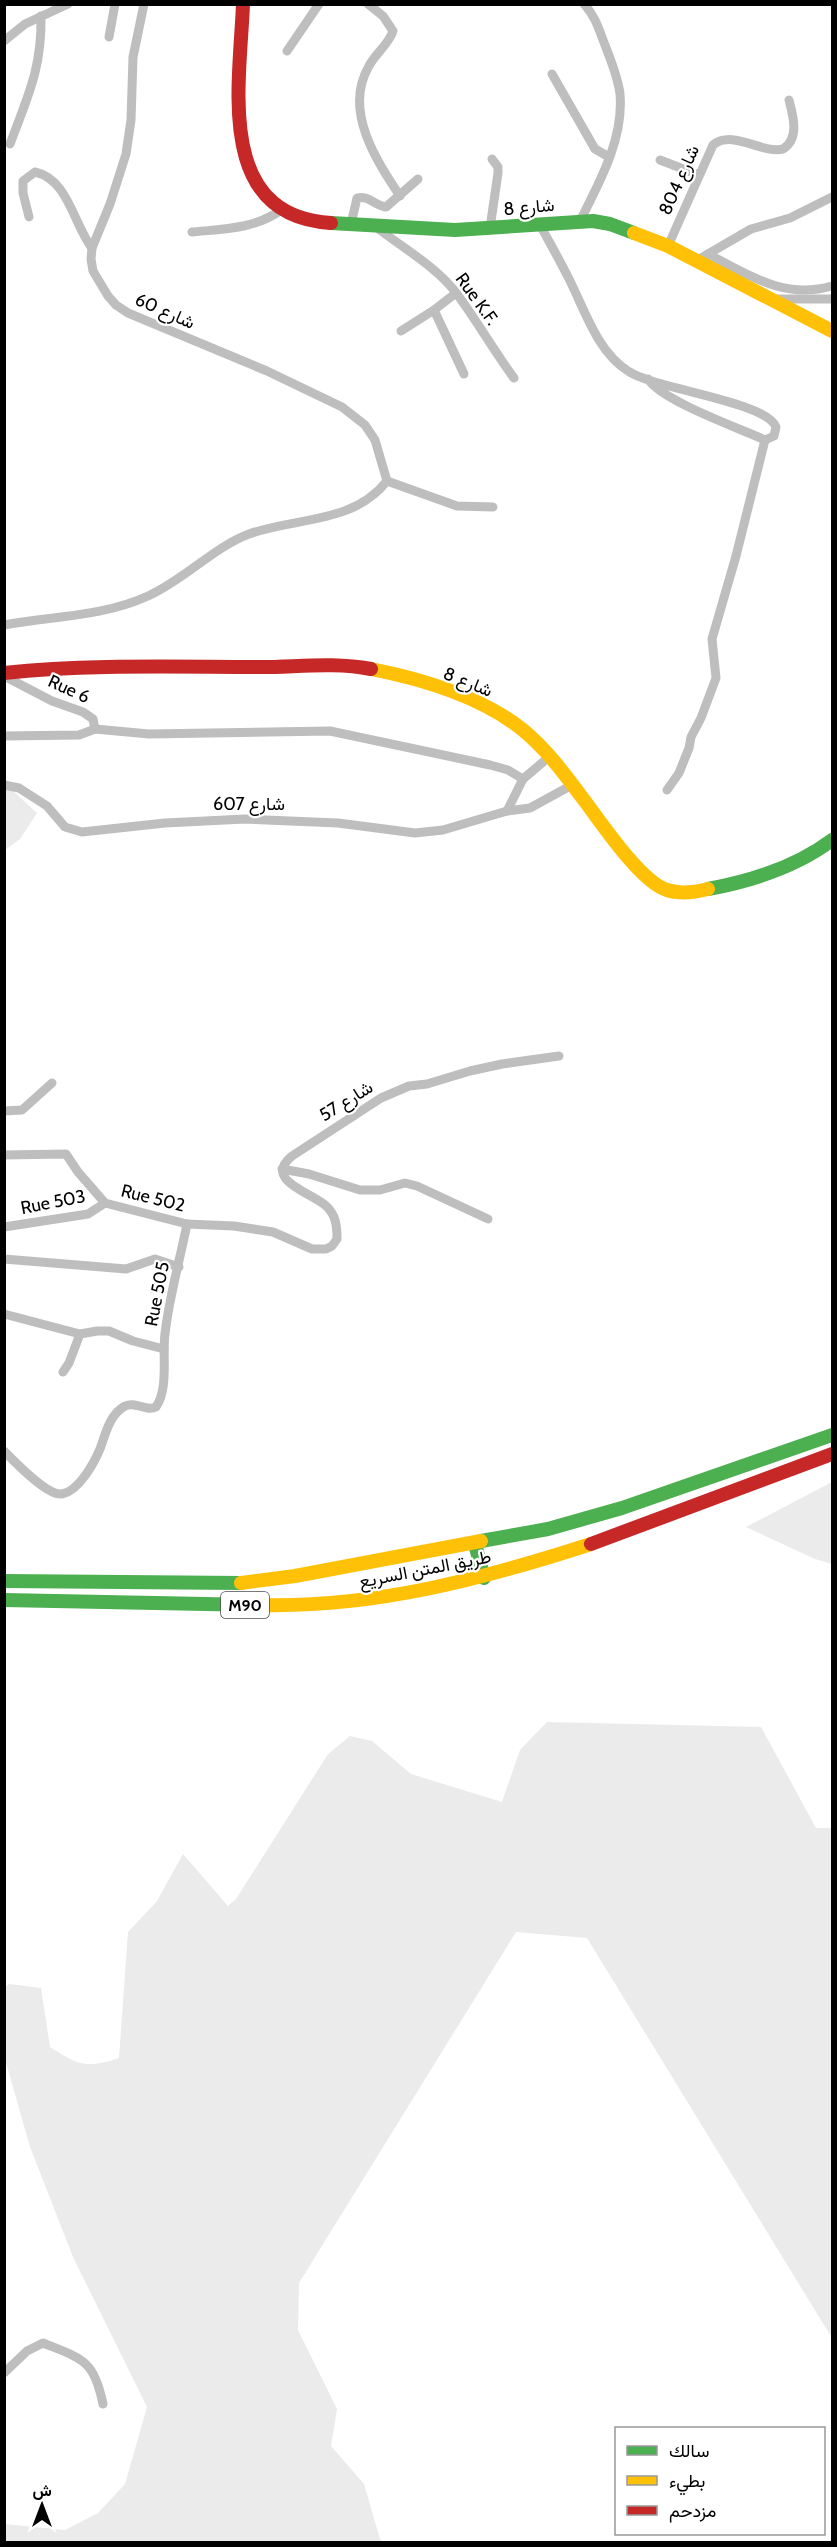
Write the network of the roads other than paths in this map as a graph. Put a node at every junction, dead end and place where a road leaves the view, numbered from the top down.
1 (68, 4) edge
2 (115, 4) edge
3 (144, 4) edge
4 (243, 4) edge
5 (319, 4) edge
6 (368, 4) edge
7 (584, 4) edge
8 (53, 7) edge
9 (41, 16) junction
10 (109, 37) dead end
11 (4, 41) edge
12 (286, 51) dead end
13 (552, 74) dead end
14 (789, 100) dead end
15 (10, 144) dead end
16 (609, 157) junction
17 (492, 159) dead end
18 (660, 160) dead end
19 (699, 175) junction
20 (418, 179) dead end
21 (400, 196) junction
22 (832, 197) edge
23 (281, 210) junction
24 (28, 217) dead end
25 (580, 221) junction
26 (539, 223) junction
27 (351, 224) junction
28 (376, 226) junction
29 (490, 228) junction
30 (192, 232) dead end
31 (668, 246) junction
32 (92, 248) junction
33 (708, 254) junction
34 (696, 261) junction
35 (832, 286) edge
36 (456, 293) junction
37 (766, 299) junction
38 (832, 299) edge
39 (434, 310) junction
40 (401, 331) dead end
41 (832, 331) edge
42 (464, 374) dead end
43 (514, 378) dead end
44 (648, 379) junction
45 (765, 440) junction
46 (387, 481) junction
47 (493, 507) dead end
48 (4, 626) edge
49 (4, 675) edge
50 (95, 729) junction
51 (4, 736) edge
52 (549, 757) junction
53 (523, 779) junction
54 (572, 784) junction
55 (4, 785) edge
56 (667, 790) dead end
57 (507, 811) junction
58 (832, 840) edge
59 (559, 1056) dead end
60 (52, 1083) dead end
61 (4, 1111) edge
62 (4, 1155) edge
63 (282, 1169) junction
64 (105, 1203) junction
65 (489, 1219) dead end
66 (187, 1224) junction
67 (4, 1227) edge
68 (4, 1259) edge
69 (179, 1267) junction
70 (4, 1314) edge
71 (80, 1334) junction
72 (164, 1349) junction
73 (63, 1372) dead end
74 (832, 1435) edge
75 (4, 1451) edge
76 (832, 1454) edge
77 (475, 1544) junction
78 (484, 1578) junction
79 (4, 1581) edge
80 (4, 1600) edge
81 (4, 2373) edge
82 (103, 2404) dead end

1 - 8 street
2 - 10 street
3 - 32 street
4 - 23 main road, شارع 8
5 - 12 street
6 - 21 street
7 - 16 street
8 - 9 street
9 - 11 street
9 - 15 street
13 - 16 street
14 - 19 street, شارع 804
16 - 25 street
17 - 29 street
18 - 19 street
19 - 31 street, شارع 804
20 - 21 street
21 - 27 street
22 - 33 street
23 - 27 main road, شارع 8
23 - 30 street
24 - 32 street
25 - 26 main road, شارع 8
25 - 31 main road, شارع 8
26 - 29 main road, شارع 8
26 - 44 street
27 - 28 main road, شارع 8
28 - 29 main road, شارع 8
28 - 36 street, Rue K.F.
31 - 34 main road, شارع 8
32 - 46 street, شارع 60
33 - 34 street
33 - 35 street
34 - 37 main road, شارع 8
36 - 39 street
36 - 43 street, Rue K.F.
37 - 38 street
37 - 41 main road, شارع 8
39 - 40 street
39 - 42 street
44 - 45 street
44 - 45 street
45 - 56 street
46 - 47 street
46 - 48 street
49 - 50 street, Rue 6
49 - 52 main road, شارع 8
50 - 51 street, Rue 6
50 - 53 street
52 - 53 street
52 - 54 main road, شارع 8
53 - 57 street
54 - 57 street, شارع 607
54 - 58 main road, شارع 8
55 - 57 street, شارع 607
59 - 63 street, شارع 57
60 - 61 street
62 - 64 street, Rue 502
63 - 65 street
63 - 66 street, Rue 502
64 - 66 street, Rue 502
64 - 67 street, Rue 503
66 - 69 street, Rue 505
68 - 69 street
69 - 72 street, Rue 505
70 - 71 street, Rue 505
71 - 72 street, Rue 505
71 - 73 street
72 - 75 street
74 - 77 main road, طريق المتن السريع / M90
76 - 78 main road, طريق المتن السريع / M90
77 - 78 main road
77 - 79 main road, طريق المتن السريع / M90
78 - 80 main road, طريق المتن السريع / M90
81 - 82 street

